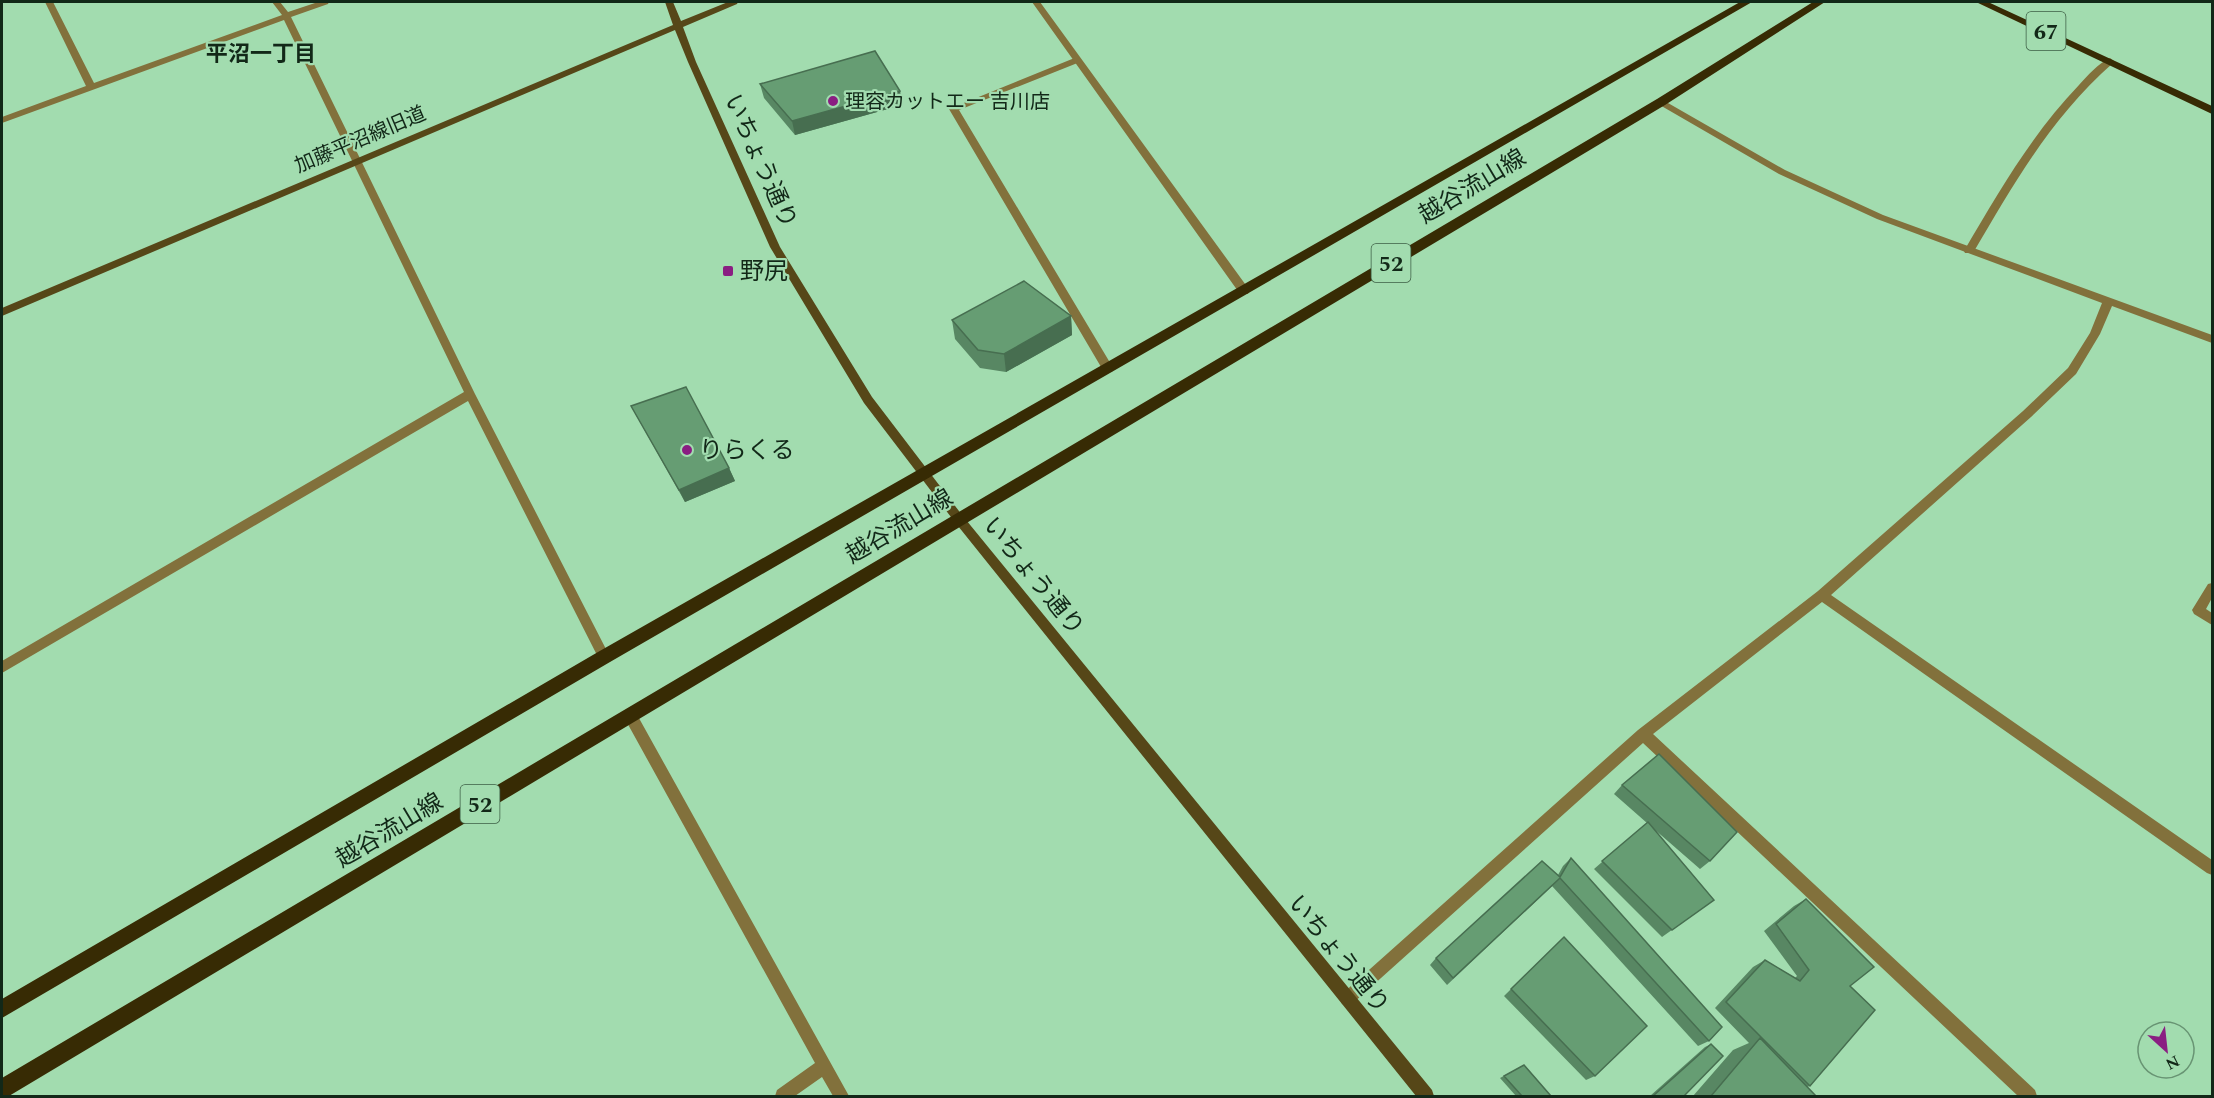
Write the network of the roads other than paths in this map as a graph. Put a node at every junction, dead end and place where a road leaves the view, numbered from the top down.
1 (49, 2) edge
2 (276, 2) edge
3 (325, 2) edge
4 (669, 2) edge
5 (734, 2) edge
6 (1036, 2) edge
7 (1747, 2) edge
8 (1820, 2) edge
9 (1981, 2) edge
10 (286, 15) junction
11 (678, 25) junction
12 (1077, 60) junction
13 (2110, 61) junction
14 (92, 88) junction
15 (1661, 102) junction
16 (2212, 110) edge
17 (2, 120) edge
18 (357, 160) junction
19 (1969, 251) junction
20 (1245, 291) junction
21 (2108, 302) junction
22 (2, 312) edge
23 (2212, 339) edge
24 (1108, 369) junction
25 (470, 394) junction
26 (924, 474) junction
27 (958, 518) junction
28 (2212, 588) edge
29 (1822, 595) junction
30 (2212, 620) edge
31 (604, 657) junction
32 (2, 667) edge
33 (630, 715) junction
34 (1643, 734) junction
35 (2212, 868) edge
36 (1347, 999) junction
37 (2, 1009) edge
38 (824, 1066) junction
39 (2, 1089) edge
40 (783, 1096) edge
41 (841, 1096) edge
42 (1426, 1096) edge
43 (2029, 1096) edge

1 - 14 street
2 - 10 street
3 - 10 street
4 - 11 street, いちょう通り
5 - 11 street, 加藤平沼線旧道
6 - 12 street
7 - 20 main road, 越谷流山線 / 52
8 - 15 main road, 越谷流山線 / 52
9 - 13 main road, 67
10 - 14 street
10 - 18 street
11 - 18 street, 加藤平沼線旧道
11 - 26 street, いちょう通り
12 - 20 street
12 - 24 street
13 - 16 main road, 67
13 - 19 street
14 - 17 street
15 - 19 street
15 - 27 main road, 越谷流山線 / 52
18 - 22 street, 加藤平沼線旧道
18 - 25 street
19 - 21 street
20 - 24 main road, 越谷流山線 / 52
21 - 23 street
21 - 29 street
24 - 26 main road, 越谷流山線 / 52
25 - 31 street
25 - 32 street
26 - 27 street, いちょう通り
26 - 31 main road, 越谷流山線 / 52
27 - 33 main road, 越谷流山線 / 52
27 - 36 street, いちょう通り
28 - 30 street
29 - 34 street
29 - 35 street
31 - 37 main road, 越谷流山線 / 52
33 - 38 street
33 - 39 main road, 越谷流山線 / 52
34 - 36 street
34 - 43 street
36 - 42 street, いちょう通り
38 - 40 street
38 - 41 street

